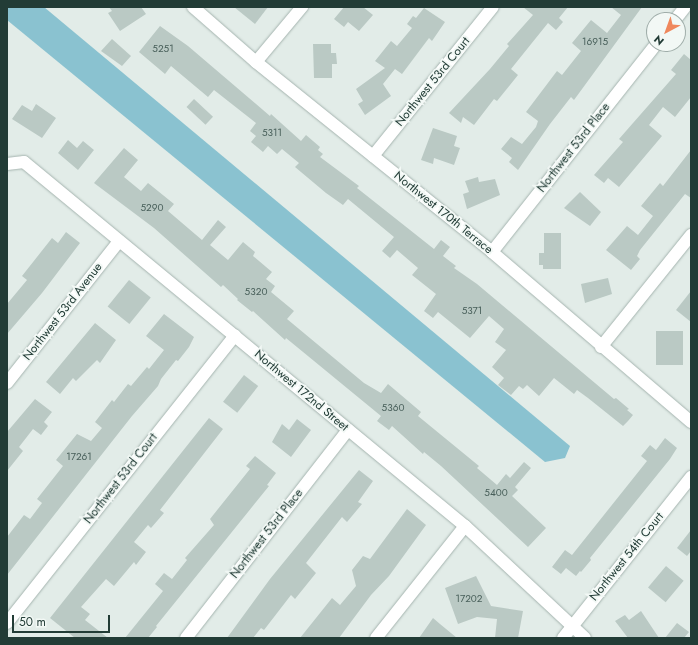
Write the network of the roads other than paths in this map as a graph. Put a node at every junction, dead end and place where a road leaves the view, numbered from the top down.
1 (193, 7) edge
2 (302, 7) edge
3 (493, 7) edge
4 (650, 52) edge
5 (256, 62) junction
6 (372, 156) junction
7 (7, 164) edge
8 (691, 235) edge
9 (119, 241) junction
10 (492, 252) junction
11 (234, 335) junction
12 (601, 347) junction
13 (7, 383) edge
14 (691, 422) edge
15 (348, 430) junction
16 (691, 477) edge
17 (465, 526) junction
18 (7, 622) edge
19 (571, 626) junction
20 (186, 638) edge
21 (376, 638) edge
22 (563, 638) edge
23 (585, 638) edge

1 - 5 street, Northwest 170th Terrace
2 - 5 street
3 - 6 street, Northwest 53rd Court
4 - 10 street, Northwest 53rd Place
5 - 6 street, Northwest 170th Terrace
6 - 10 street, Northwest 170th Terrace
7 - 9 street, Northwest 172nd Street
8 - 12 street
9 - 11 street, Northwest 172nd Street
9 - 13 street, Northwest 53rd Avenue
10 - 12 street, Northwest 170th Terrace
11 - 15 street, Northwest 172nd Street
11 - 18 street, Northwest 53rd Court
12 - 14 street, Northwest 170th Terrace
15 - 17 street, Northwest 172nd Street
15 - 20 street, Northwest 53rd Place
16 - 19 street, Northwest 54th Court
17 - 19 street, Northwest 172nd Street
17 - 21 street
19 - 22 street, Northwest 54th Court
19 - 23 street, Northwest 172nd Street

